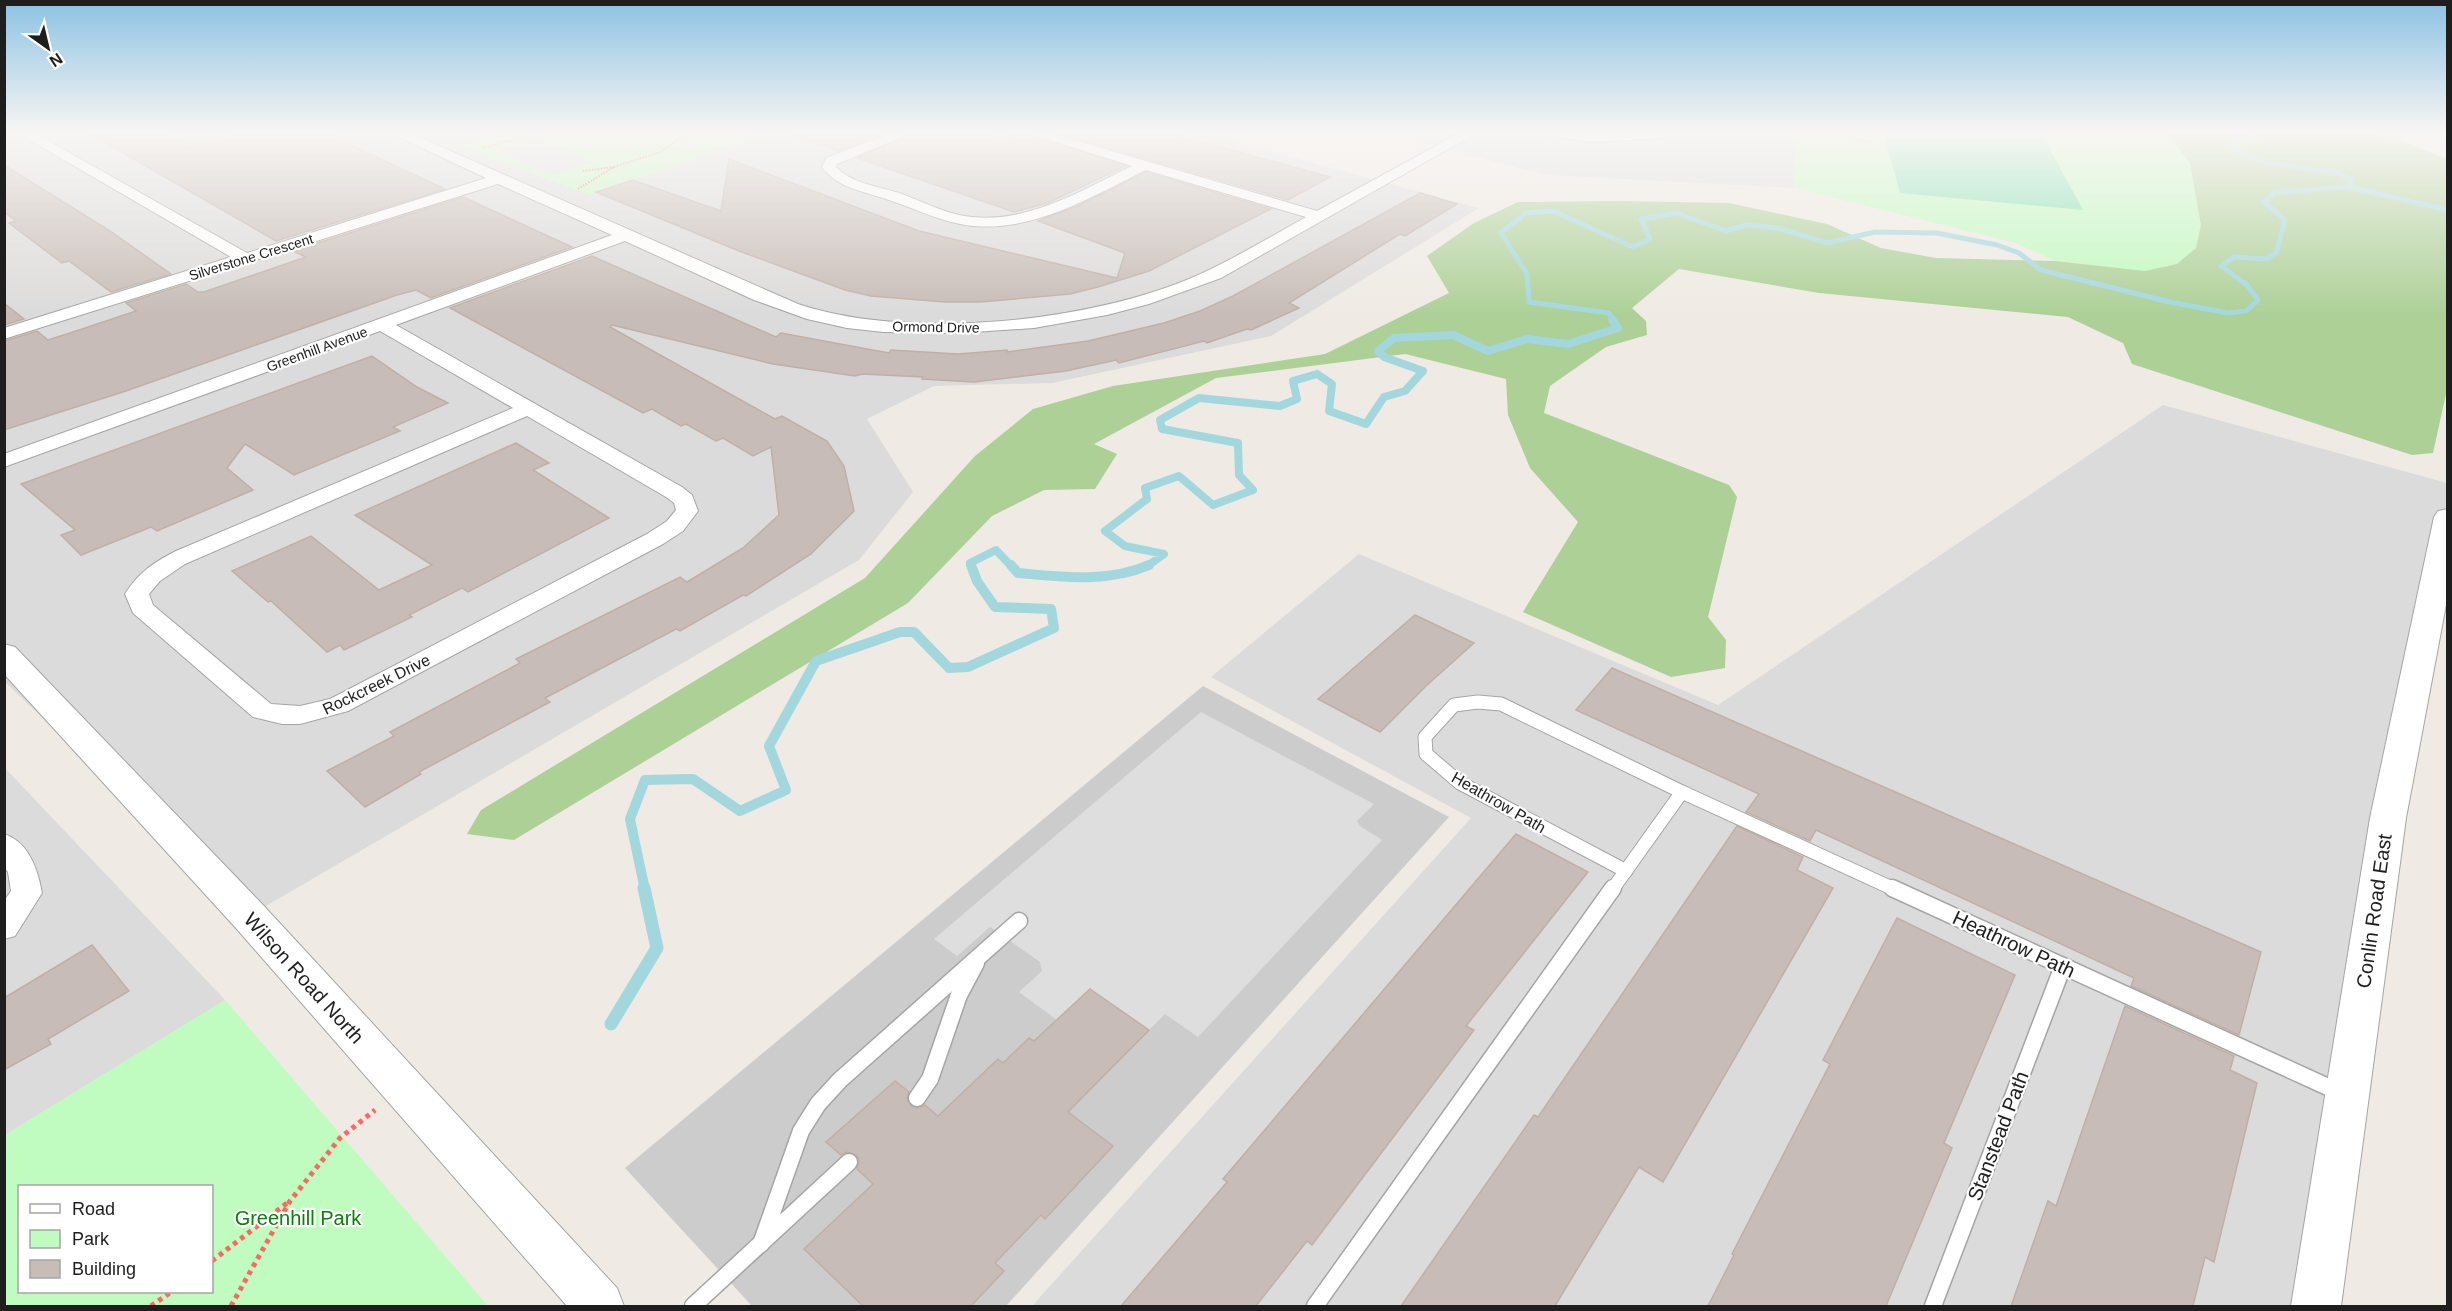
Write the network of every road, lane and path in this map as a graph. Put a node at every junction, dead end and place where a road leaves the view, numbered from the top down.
1 (129, 192) edge
2 (456, 192) edge
3 (529, 192) edge
4 (881, 192) edge
5 (1087, 192) edge
6 (1235, 192) edge
7 (1361, 192) edge
8 (1318, 216) junction
9 (628, 235) junction
10 (246, 258) junction
11 (383, 325) junction
12 (4, 334) edge
13 (527, 409) junction
14 (4, 461) edge
15 (2448, 517) edge
16 (4, 654) edge
17 (1682, 792) junction
18 (4, 845) edge
19 (1626, 871) junction
20 (1019, 921) dead end
21 (4, 927) edge
22 (980, 956) junction
23 (2063, 966) junction
24 (403, 1088) junction
25 (2347, 1096) junction
26 (917, 1098) dead end
27 (849, 1162) dead end
28 (290, 1201) junction
29 (761, 1244) junction
30 (213, 1260) edge
31 (170, 1293) edge
32 (151, 1306) edge
33 (231, 1306) edge
34 (598, 1306) edge
35 (693, 1306) edge
36 (1315, 1306) edge
37 (1933, 1306) edge
38 (2316, 1306) edge

1 - 10 street
2 - 10 street, Silverstone Crescent
3 - 9 street, Ormond Drive
4 - 5 street
6 - 8 street
7 - 8 street, Ormond Drive
8 - 9 street, Ormond Drive
9 - 11 street, Greenhill Avenue
10 - 12 street, Silverstone Crescent
11 - 13 street, Rockcreek Drive
11 - 14 street, Greenhill Avenue
13 - 13 street, Rockcreek Drive
15 - 25 street, Conlin Road East
16 - 24 street, Wilson Road North
17 - 19 lane
17 - 19 lane, Heathrow Path
17 - 23 lane, Heathrow Path
18 - 21 street
19 - 36 lane
20 - 22 lane
22 - 26 lane
22 - 29 lane
23 - 25 lane, Heathrow Path
23 - 37 lane, Stanstead Path
24 - 28 path
24 - 34 street, Wilson Road North
25 - 38 street, Conlin Road East
27 - 29 lane
28 - 30 path
28 - 33 path
29 - 35 lane
31 - 32 path

